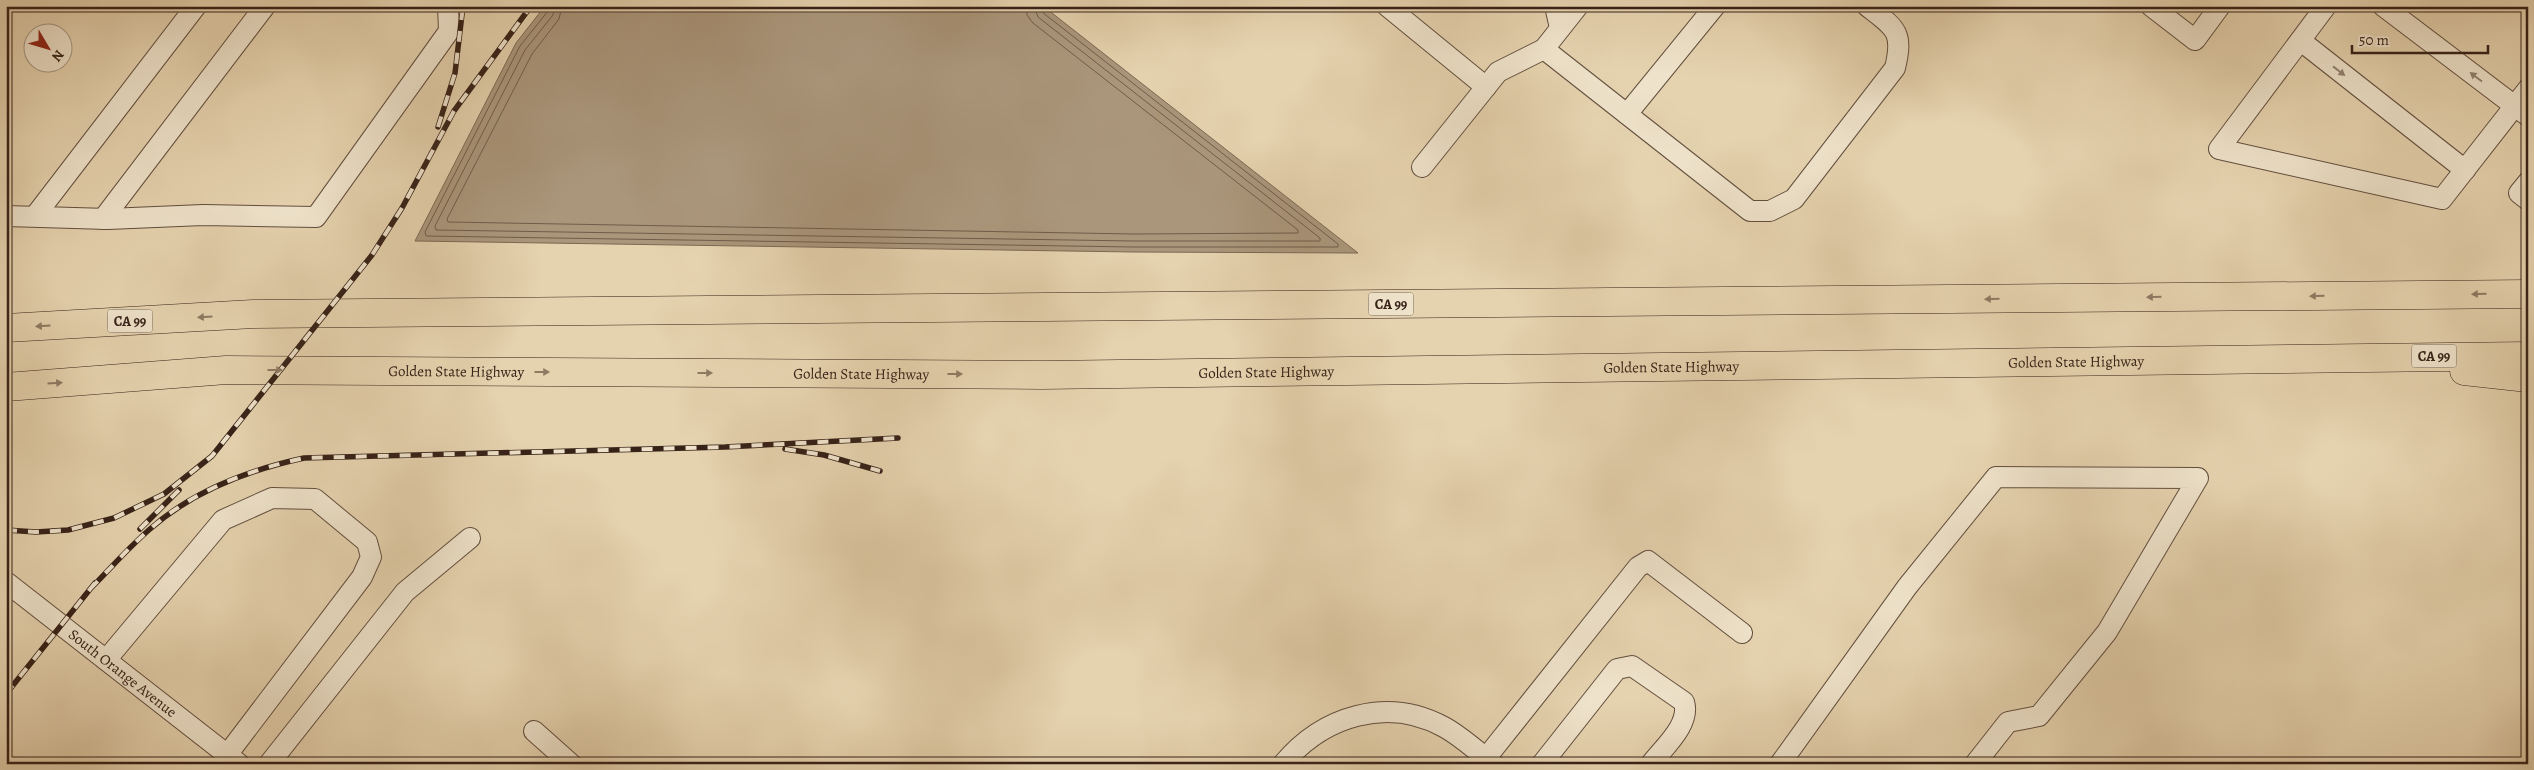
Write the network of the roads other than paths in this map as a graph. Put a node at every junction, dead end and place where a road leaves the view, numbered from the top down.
1 (196, 6) edge
2 (265, 6) edge
3 (448, 6) edge
4 (1388, 6) edge
5 (1554, 6) edge
6 (1578, 6) edge
7 (1715, 6) edge
8 (1867, 6) edge
9 (2151, 6) edge
10 (2220, 6) edge
11 (2326, 6) edge
12 (2383, 6) edge
13 (1560, 28) junction
14 (2301, 41) junction
15 (1544, 49) junction
16 (1486, 87) junction
17 (2528, 89) edge
18 (2521, 111) edge
19 (1627, 114) junction
20 (1422, 167) dead end
21 (2465, 170) junction
22 (2528, 182) edge
23 (2528, 200) edge
24 (6, 216) edge
25 (35, 216) junction
26 (103, 219) junction
27 (2528, 294) edge
28 (6, 328) edge
29 (2528, 356) edge
30 (2341, 357) junction
31 (2528, 378) edge
32 (6, 387) edge
33 (470, 538) dead end
34 (6, 582) edge
35 (1742, 633) dead end
36 (106, 660) junction
37 (534, 731) dead end
38 (233, 759) edge
39 (1489, 761) edge
40 (1552, 761) edge
41 (269, 764) edge
42 (571, 764) edge
43 (1283, 764) edge
44 (1651, 764) edge
45 (1780, 764) edge
46 (1975, 764) edge

1 - 25 street
2 - 26 street
3 - 26 street
4 - 16 street
5 - 13 street
6 - 13 street
7 - 19 street
8 - 19 street
9 - 10 street
11 - 14 street
18 -> 12 street
13 - 15 street
14 -> 21 street
14 - 21 street
15 - 16 street
15 - 19 street
16 - 20 street
17 - 18 street
18 - 21 street
22 - 23 street
24 - 25 street
25 - 26 street
27 -> 28 highway, CA 99
29 - 30 highway, Golden State Highway / CA 99
30 - 31 highway
32 -> 30 highway, Golden State Highway / CA 99
33 - 41 street
34 - 36 street, South Orange Avenue
35 - 39 street
36 - 38 street, South Orange Avenue
36 - 38 street
37 - 42 street
39 - 43 street
40 - 44 street
45 - 46 street

